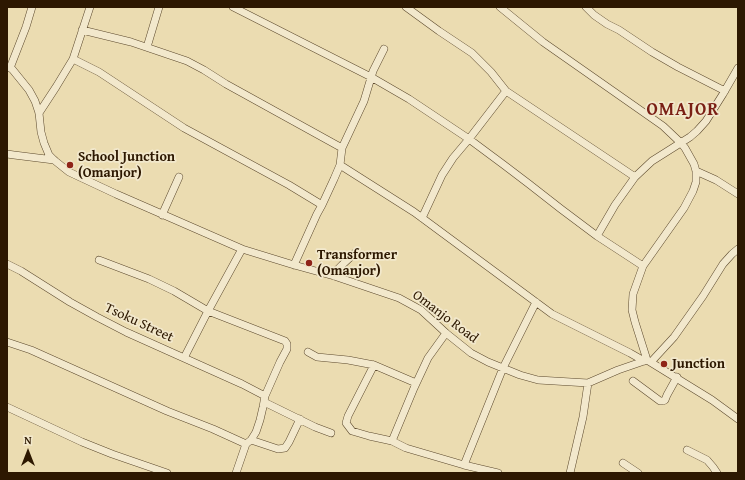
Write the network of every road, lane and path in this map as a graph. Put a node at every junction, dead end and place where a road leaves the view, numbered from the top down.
1 (32, 7) edge
2 (90, 7) edge
3 (159, 7) edge
4 (232, 7) edge
5 (406, 7) edge
6 (500, 7) edge
7 (586, 7) edge
8 (416, 10) edge
9 (82, 30) junction
10 (147, 48) junction
11 (384, 49) dead end
12 (72, 59) junction
13 (9, 68) edge
14 (738, 68) edge
15 (371, 77) junction
16 (506, 91) junction
17 (725, 91) junction
18 (39, 113) junction
19 (469, 140) junction
20 (681, 142) junction
21 (342, 148) junction
22 (7, 154) edge
23 (54, 160) junction
24 (340, 165) junction
25 (696, 171) junction
26 (179, 177) dead end
27 (635, 177) junction
28 (738, 194) edge
29 (322, 205) junction
30 (162, 215) junction
31 (422, 218) junction
32 (597, 236) junction
33 (242, 249) junction
34 (738, 249) edge
35 (355, 253) dead end
36 (99, 260) dead end
37 (7, 264) edge
38 (294, 265) junction
39 (643, 266) junction
40 (334, 276) junction
41 (536, 302) junction
42 (208, 311) junction
43 (446, 333) junction
44 (7, 342) edge
45 (308, 352) dead end
46 (184, 358) junction
47 (647, 361) junction
48 (374, 365) junction
49 (503, 368) junction
50 (677, 378) junction
51 (633, 381) dead end
52 (416, 383) junction
53 (588, 383) junction
54 (264, 399) junction
55 (7, 407) edge
56 (300, 419) junction
57 (738, 419) edge
58 (331, 433) dead end
59 (392, 441) junction
60 (249, 442) junction
61 (687, 450) dead end
62 (623, 463) dead end
63 (464, 465) junction
64 (167, 473) edge
65 (236, 473) edge
66 (498, 473) edge
67 (570, 473) edge
68 (638, 473) edge
69 (717, 473) edge

1 - 13 street
2 - 9 street
3 - 10 street
4 - 15 street
5 - 8 street
6 - 20 street
7 - 17 street
8 - 16 street
9 - 10 street
9 - 12 street
10 - 21 street
11 - 15 street
12 - 18 street
12 - 29 street
13 - 18 street, Omanjo Road
14 - 17 street
15 - 19 street
15 - 21 street
16 - 19 street
16 - 27 street
17 - 20 street
18 - 23 street, Omanjo Road
19 - 31 street
19 - 32 street
20 - 25 street
20 - 27 street
21 - 24 street
22 - 23 street
23 - 30 street, Omanjo Road
24 - 29 street
24 - 31 street
25 - 28 street
25 - 39 street
26 - 30 street
27 - 32 street
29 - 38 street
30 - 33 street, Omanjo Road
31 - 41 street
32 - 39 street
33 - 38 street, Omanjo Road
33 - 42 street
34 - 47 street
35 - 40 street
36 - 42 street
37 - 46 street, Tsoku Street
38 - 40 street, Omanjo Road
39 - 47 street
40 - 43 street, Omanjo Road
41 - 47 street
41 - 49 street
42 - 46 street
42 - 54 street
43 - 49 street, Omanjo Road
43 - 52 street
44 - 60 street
45 - 48 street
46 - 54 street, Tsoku Street
47 - 50 street
47 - 53 street, Omanjo Road
48 - 52 street
48 - 59 street
49 - 53 street, Omanjo Road
49 - 63 street
50 - 51 street
50 - 57 street
52 - 59 street
53 - 67 street
54 - 56 street, Tsoku Street
54 - 60 street
55 - 64 street
56 - 58 street, Tsoku Street
56 - 60 street
59 - 63 street
60 - 65 street
61 - 69 street
62 - 68 street
63 - 66 street

